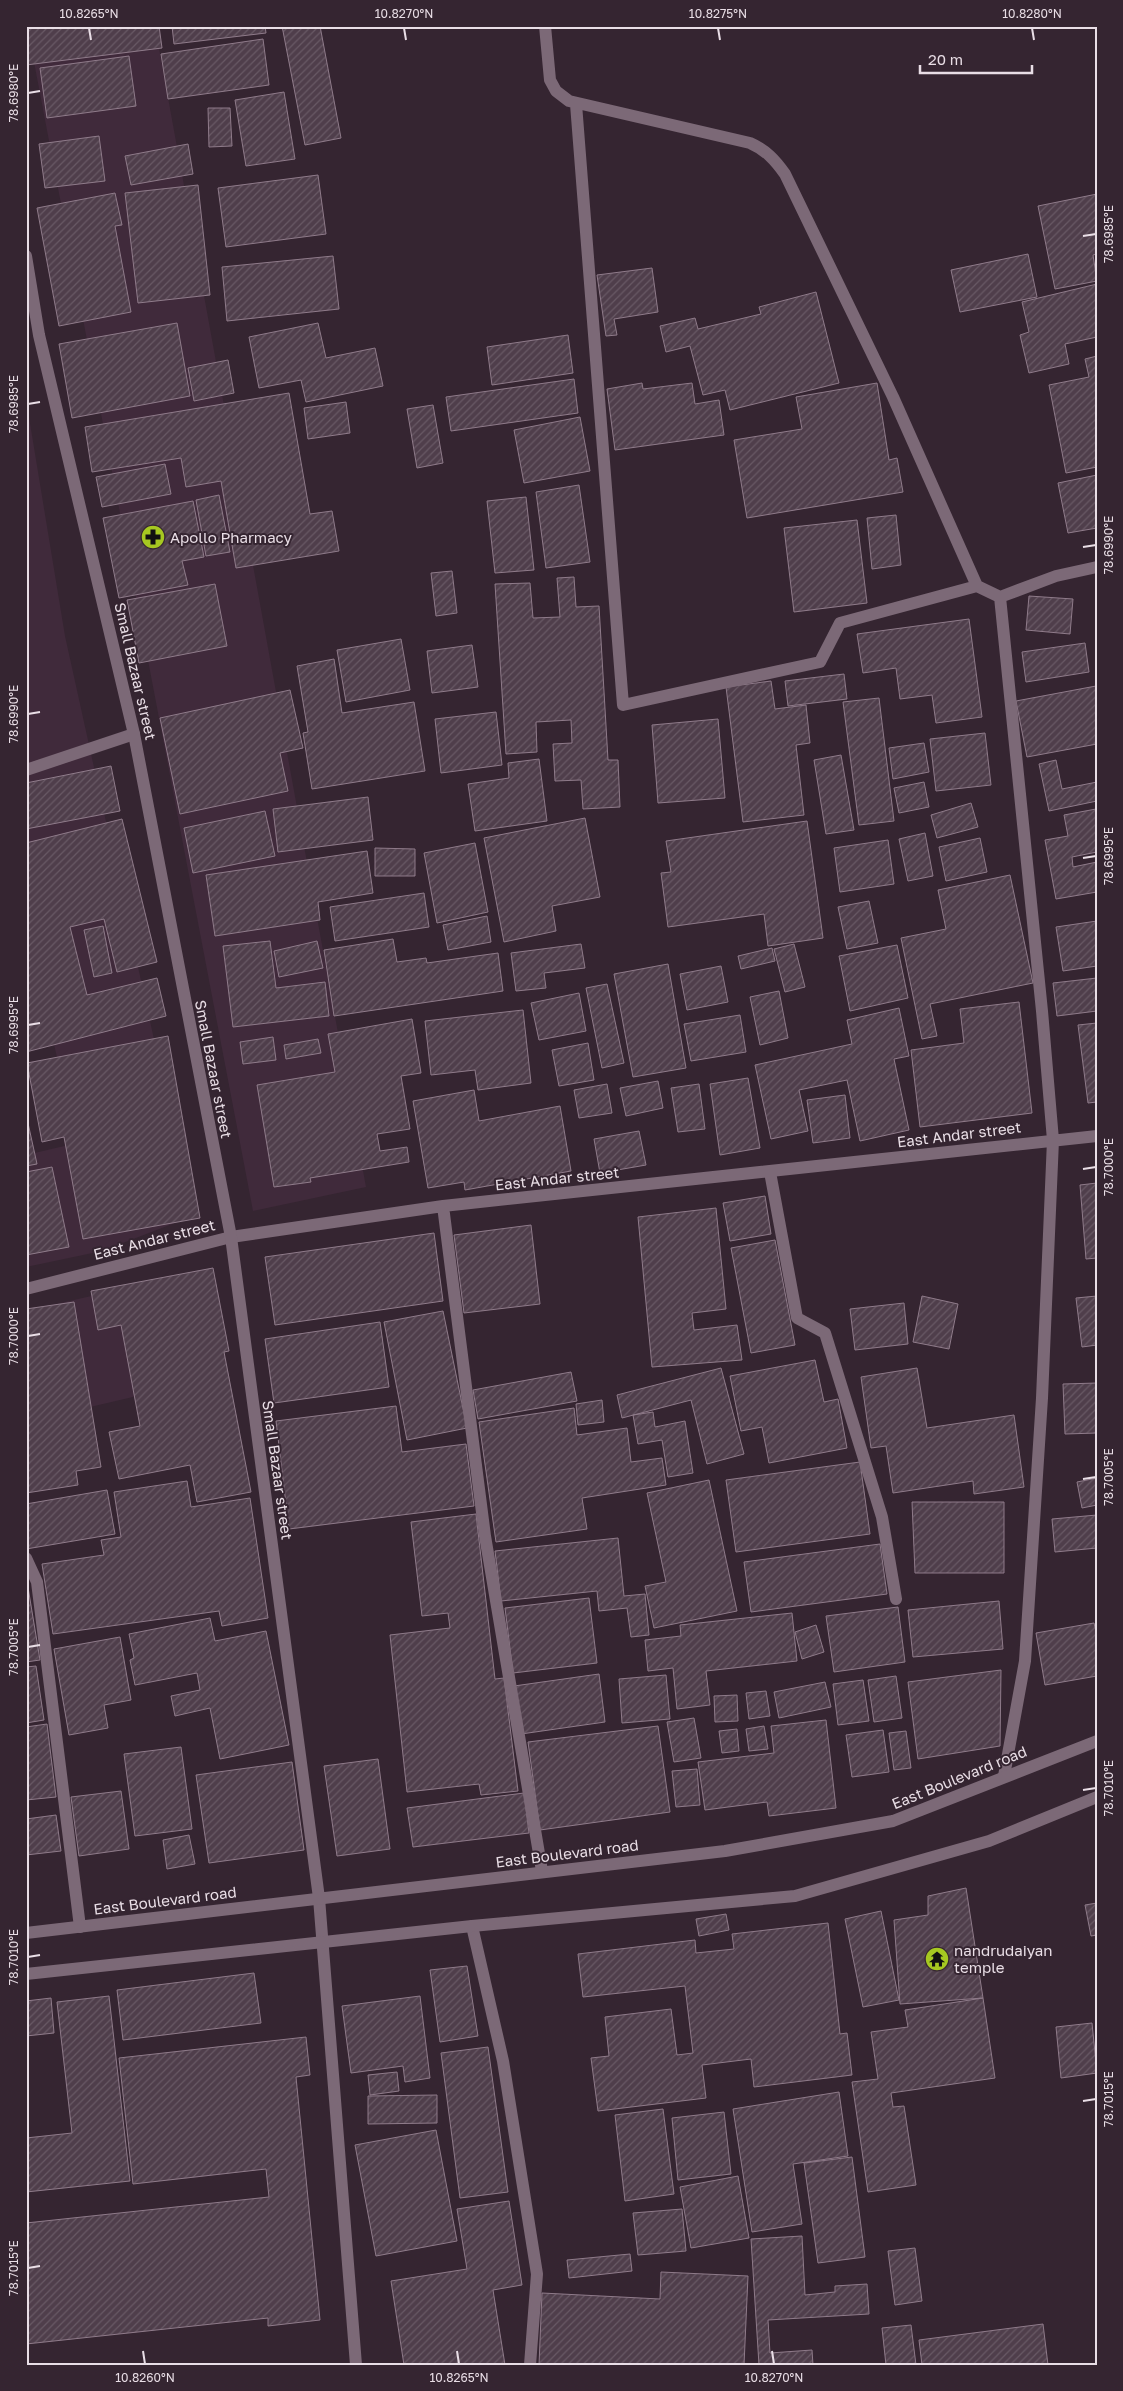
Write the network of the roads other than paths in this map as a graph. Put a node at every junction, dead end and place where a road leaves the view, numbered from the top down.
1 (544, 26) edge
2 (576, 104) junction
3 (26, 256) edge
4 (1097, 567) edge
5 (977, 586) junction
6 (1000, 597) junction
7 (134, 734) junction
8 (26, 770) edge
9 (1097, 1136) edge
10 (1052, 1140) junction
11 (770, 1172) junction
12 (443, 1206) junction
13 (231, 1236) junction
14 (26, 1289) edge
15 (26, 1558) edge
16 (896, 1599) dead end
17 (1097, 1741) edge
18 (1004, 1776) junction
19 (1097, 1797) edge
20 (542, 1871) junction
21 (319, 1898) junction
22 (472, 1926) junction
23 (80, 1927) junction
24 (26, 1933) edge
25 (322, 1943) junction
26 (26, 1974) edge
27 (356, 2365) edge
28 (530, 2365) edge

1 - 2 street
2 - 5 street
2 - 5 street
3 - 7 street, Small Bazaar street
4 - 6 street
5 - 6 street
6 - 10 street
7 - 8 street
7 - 13 street, Small Bazaar street
9 - 10 street, East Andar street
10 - 11 street, East Andar street
10 - 18 street
11 - 12 street, East Andar street
11 - 16 street
12 - 13 street, East Andar street
12 - 20 street
13 - 14 street, East Andar street
13 - 21 street, Small Bazaar street
15 - 23 street
17 - 18 street, East Boulevard road
18 - 20 street, East Boulevard road
19 - 22 street
20 - 21 street, East Boulevard road
21 - 23 street, East Boulevard road
21 - 25 street, Small Bazaar street
22 - 25 street
22 - 28 street
23 - 24 street, East Boulevard road
25 - 26 street
25 - 27 street, Small Bazaar street

